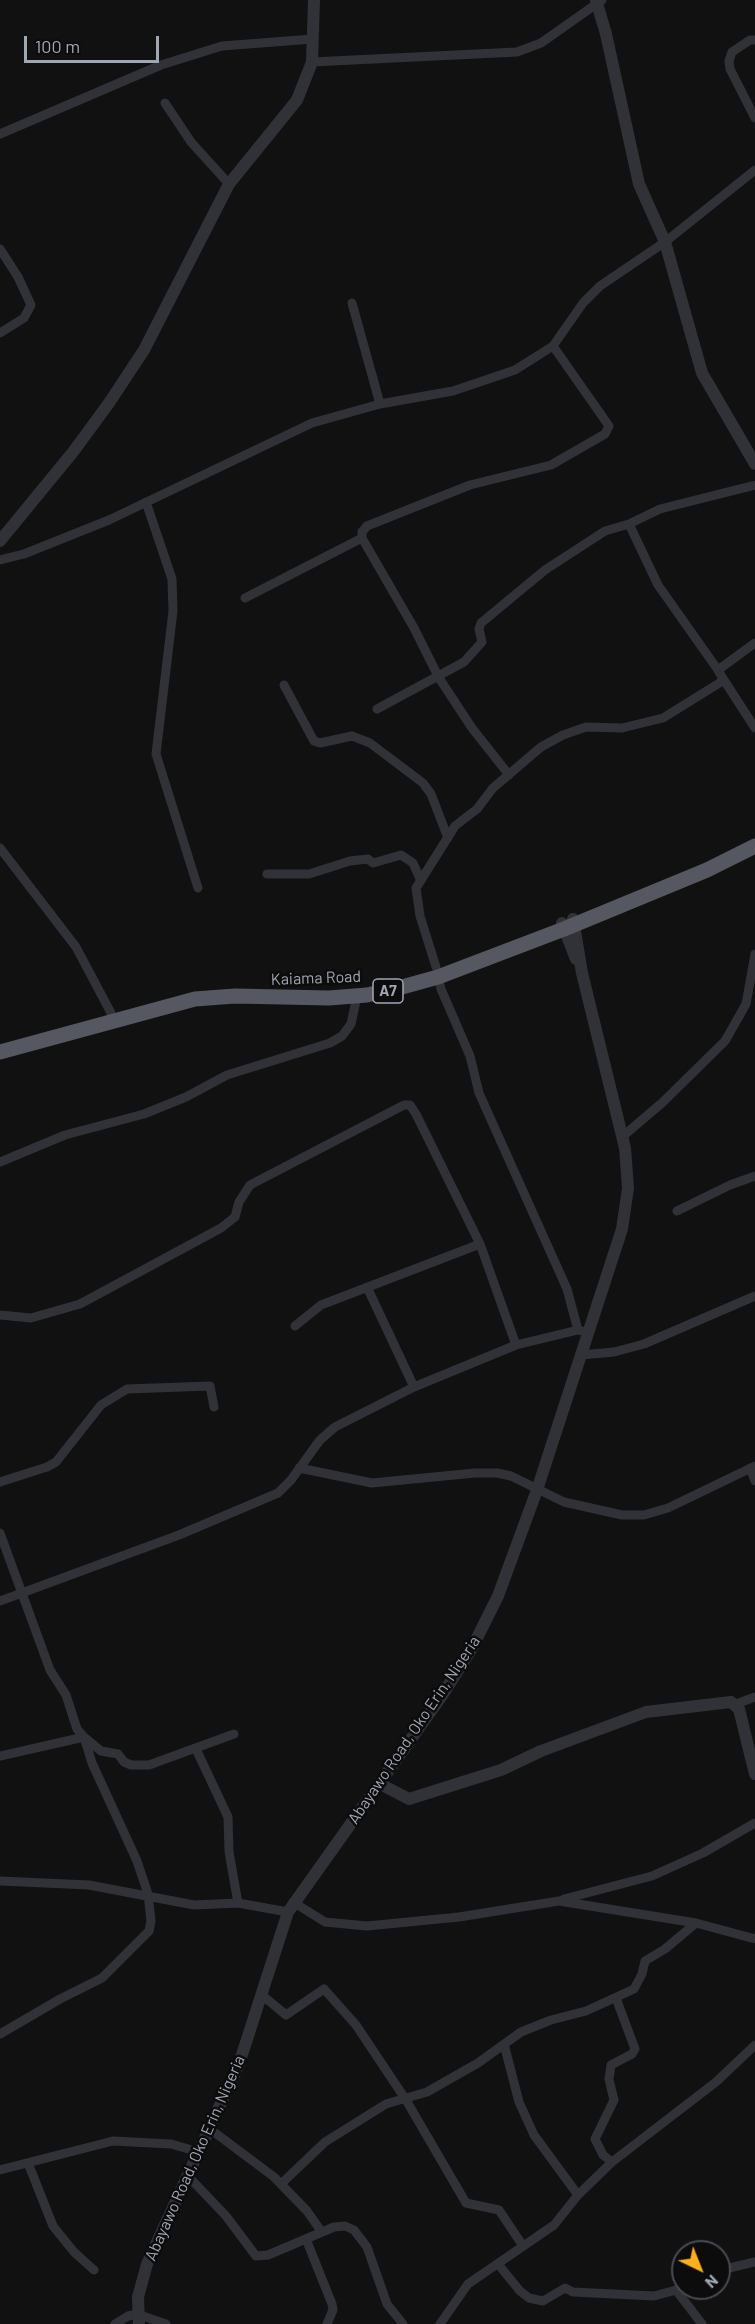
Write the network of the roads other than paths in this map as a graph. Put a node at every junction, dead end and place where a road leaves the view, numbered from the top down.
1 (314, 0) edge
2 (598, 1) edge
3 (313, 39) junction
4 (755, 40) edge
5 (312, 62) junction
6 (165, 102) dead end
7 (755, 118) edge
8 (0, 134) edge
9 (755, 170) edge
10 (229, 184) junction
11 (665, 242) junction
12 (0, 249) edge
13 (352, 303) dead end
14 (0, 333) edge
15 (553, 346) junction
16 (380, 404) junction
17 (755, 464) edge
18 (755, 485) edge
19 (146, 502) junction
20 (628, 524) junction
21 (362, 538) junction
22 (0, 541) edge
23 (0, 560) edge
24 (245, 598) dead end
25 (755, 643) edge
26 (720, 674) junction
27 (439, 678) junction
28 (284, 684) dead end
29 (377, 709) dead end
30 (755, 728) edge
31 (509, 775) junction
32 (448, 838) junction
33 (755, 839) edge
34 (755, 846) edge
35 (0, 848) edge
36 (267, 874) dead end
37 (420, 879) junction
38 (198, 888) dead end
39 (568, 924) junction
40 (755, 954) edge
41 (437, 972) junction
42 (357, 996) junction
43 (111, 1013) junction
44 (0, 1044) edge
45 (0, 1052) edge
46 (622, 1137) junction
47 (0, 1162) edge
48 (755, 1176) edge
49 (677, 1211) dead end
50 (480, 1244) junction
51 (367, 1287) junction
52 (755, 1296) edge
53 (0, 1315) edge
54 (295, 1326) dead end
55 (583, 1331) junction
56 (516, 1345) junction
57 (582, 1355) junction
58 (414, 1387) junction
59 (214, 1407) dead end
60 (753, 1467) edge
61 (299, 1468) junction
62 (755, 1481) edge
63 (0, 1482) edge
64 (537, 1490) junction
65 (0, 1533) edge
66 (21, 1594) junction
67 (0, 1601) edge
68 (755, 1697) edge
69 (736, 1704) junction
70 (234, 1734) dead end
71 (84, 1737) junction
72 (196, 1749) junction
73 (753, 1752) edge
74 (0, 1756) edge
75 (755, 1774) edge
76 (380, 1784) junction
77 (755, 1822) edge
78 (0, 1881) edge
79 (148, 1894) junction
80 (559, 1901) junction
81 (238, 1903) junction
82 (291, 1907) junction
83 (696, 1923) junction
84 (755, 1939) edge
85 (262, 1995) junction
86 (616, 1998) junction
87 (0, 2034) edge
88 (504, 2044) junction
89 (755, 2045) edge
90 (406, 2100) junction
91 (210, 2129) junction
92 (199, 2152) junction
93 (28, 2163) junction
94 (612, 2163) junction
95 (0, 2170) edge
96 (187, 2175) junction
97 (281, 2184) junction
98 (578, 2195) junction
99 (321, 2231) junction
100 (306, 2239) junction
101 (524, 2246) junction
102 (755, 2262) edge
103 (498, 2264) junction
104 (731, 2268) edge
105 (94, 2270) dead end
106 (671, 2291) edge
107 (686, 2300) edge
108 (138, 2319) edge
109 (115, 2324) edge
110 (166, 2324) edge
111 (327, 2324) edge
112 (402, 2324) edge
113 (440, 2324) edge
114 (702, 2324) edge

1 - 3 street
2 - 5 street
2 - 11 street
3 - 5 street
3 - 8 street
4 - 7 street
5 - 10 street
6 - 10 street
9 - 11 street
10 - 22 street
11 - 15 street
11 - 17 street
12 - 14 street
13 - 16 street
15 - 16 street
15 - 21 street
16 - 19 street
18 - 20 street
19 - 23 street
19 - 38 street
20 - 26 street
20 - 27 street
21 - 24 street
21 - 27 street
25 - 26 street
26 - 30 street
26 - 31 street
27 - 29 street
27 - 31 street
28 - 32 street
31 - 32 street
32 - 37 street
33 - 39 highway, Kaiama Road / A7
34 - 39 highway, Kaiama Road / A7
35 - 43 street
36 - 37 street
37 - 41 street
39 - 41 highway, Kaiama Road / A7
39 - 46 street, Abayawo Road, Oko Erin, Nigeria
40 - 46 street
41 - 42 highway, Kaiama Road / A7
41 - 43 highway, Kaiama Road / A7
41 - 55 street
42 - 45 highway, Kaiama Road / A7
42 - 47 street
43 - 44 highway, Kaiama Road / A7
46 - 55 street, Abayawo Road, Oko Erin, Nigeria
48 - 49 street
50 - 51 street
50 - 53 street
50 - 56 street
51 - 54 street
51 - 58 street
52 - 57 street
55 - 56 street
55 - 57 street, Abayawo Road, Oko Erin, Nigeria
56 - 58 street
57 - 64 street, Abayawo Road, Oko Erin, Nigeria
58 - 61 street
59 - 63 street
60 - 62 street
60 - 64 street
61 - 64 street
61 - 66 street
64 - 76 street, Abayawo Road, Oko Erin, Nigeria
65 - 66 street
66 - 67 street
66 - 71 street
68 - 69 street
69 - 73 street
69 - 76 street
70 - 72 street
71 - 72 street
71 - 74 street
71 - 79 street
72 - 81 street
73 - 75 street
76 - 82 street, Abayawo Road, Oko Erin, Nigeria
77 - 80 street
78 - 79 street
79 - 81 street
79 - 87 street
80 - 82 street
80 - 83 street
81 - 82 street
82 - 85 street, Abayawo Road, Oko Erin, Nigeria
83 - 84 street
83 - 86 street
85 - 90 street
85 - 91 street, Abayawo Road, Oko Erin, Nigeria
86 - 88 street
86 - 94 street
88 - 90 street
88 - 98 street
89 - 94 street
90 - 97 street
90 - 101 street
91 - 92 street, Abayawo Road, Oko Erin, Nigeria
91 - 97 street
92 - 93 street
92 - 96 street, Abayawo Road, Oko Erin, Nigeria
93 - 95 street
93 - 105 street
94 - 98 street
96 - 100 street
96 - 108 street, Abayawo Road, Oko Erin, Nigeria
97 - 99 street
98 - 101 street
99 - 100 street
99 - 112 street
100 - 111 street
101 - 103 street
102 - 104 street
103 - 106 street
103 - 113 street
107 - 114 street
108 - 109 street
108 - 110 street

